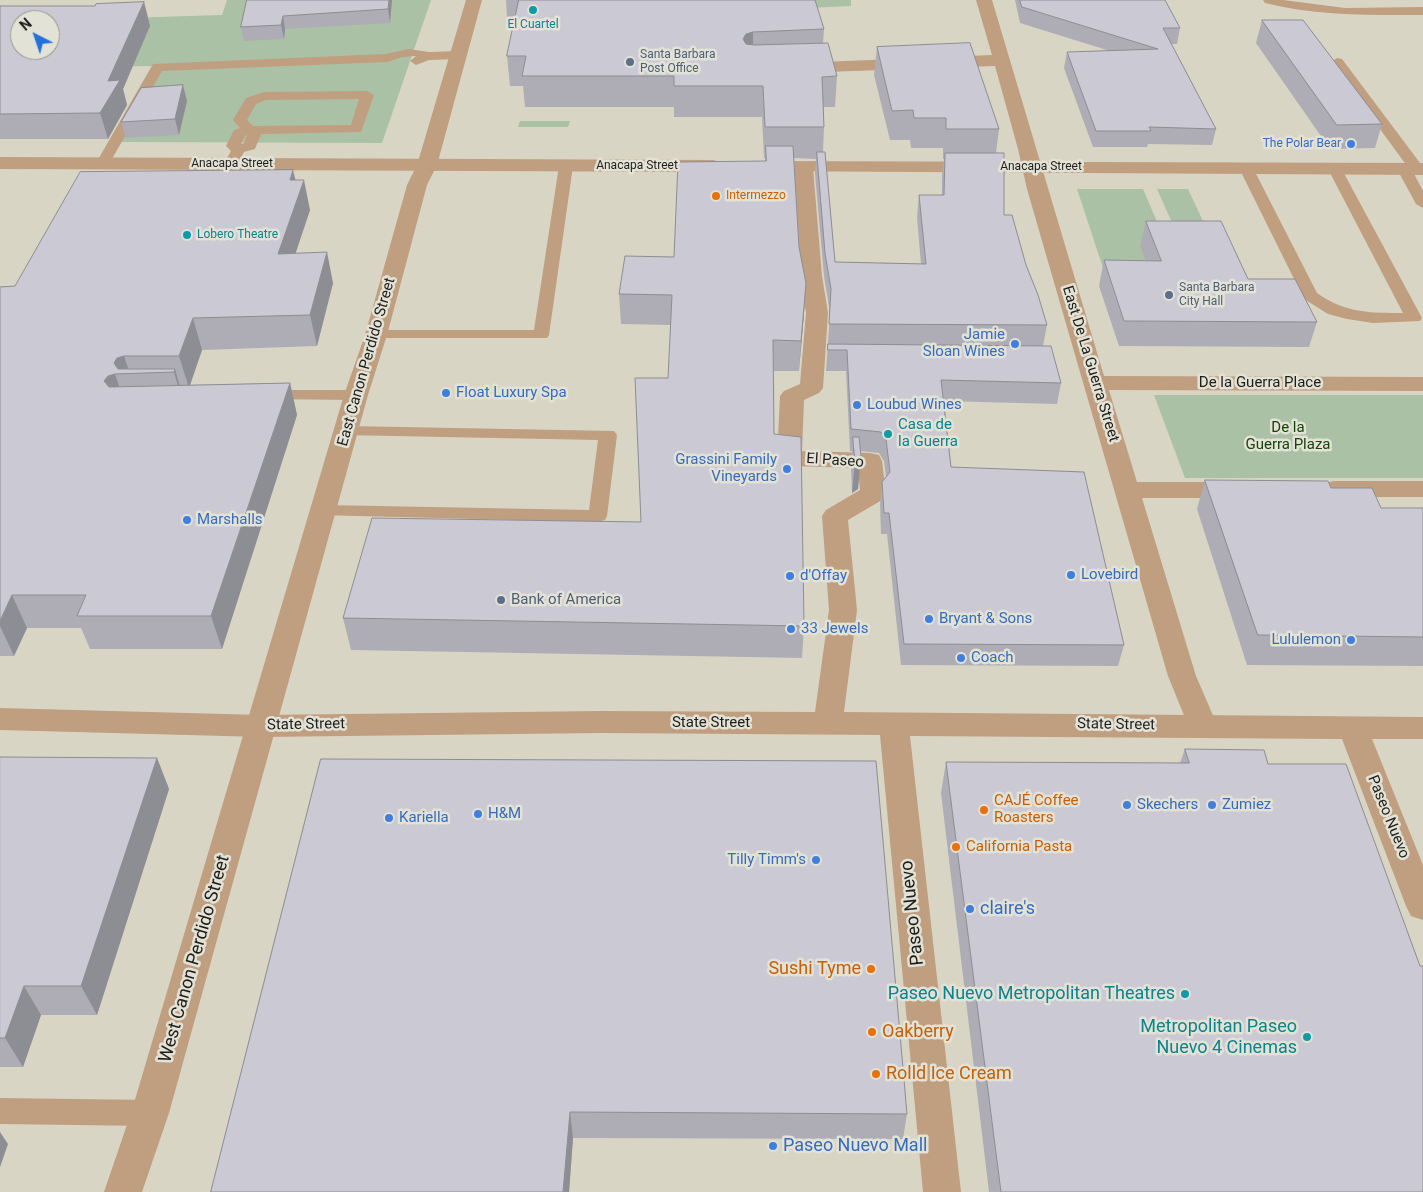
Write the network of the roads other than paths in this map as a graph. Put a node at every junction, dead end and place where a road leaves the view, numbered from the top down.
1 (474, 0) edge
2 (984, 0) edge
3 (1269, 0) edge
4 (1423, 11) edge
5 (458, 55) junction
6 (1002, 60) junction
7 (1337, 62) edge
8 (782, 68) edge
9 (249, 130) junction
10 (235, 157) junction
11 (0, 163) edge
12 (103, 163) junction
13 (427, 165) junction
14 (566, 166) junction
15 (803, 168) junction
16 (1032, 168) junction
17 (1246, 168) junction
18 (1335, 169) junction
19 (1415, 169) edge
20 (1423, 204) edge
21 (1419, 318) edge
22 (376, 335) junction
23 (1096, 382) junction
24 (1423, 384) edge
25 (356, 395) junction
26 (251, 397) edge
27 (348, 430) junction
28 (1307, 489) edge
29 (1423, 489) edge
30 (1128, 490) junction
31 (1259, 490) edge
32 (325, 511) junction
33 (0, 719) edge
34 (828, 724) junction
35 (894, 724) junction
36 (262, 726) junction
37 (1203, 727) junction
38 (1352, 728) junction
39 (1423, 728) edge
40 (1423, 906) edge
41 (0, 1111) edge
42 (150, 1113) junction
43 (123, 1192) edge
44 (942, 1192) edge

1 - 5 street, East Canon Perdido Street
2 - 6 street, East De La Guerra Street
3 - 4 lane
5 - 12 lane
5 - 13 street, East Canon Perdido Street
6 - 8 street
6 - 16 street, East De La Guerra Street
7 - 19 lane
9 - 9 lane
9 - 10 lane
10 - 12 street, Anacapa Street
10 - 13 street, Anacapa Street
11 - 12 street, Anacapa Street
13 - 14 street, Anacapa Street
13 - 22 street, East Canon Perdido Street
14 - 15 street, Anacapa Street
14 - 22 lane
15 - 16 street, Anacapa Street
15 - 34 street, El Paseo
16 - 17 street, Anacapa Street
16 - 23 street, East De La Guerra Street
17 - 18 street, Anacapa Street
17 - 21 lane
18 - 19 street, Anacapa Street
18 - 21 lane
19 - 20 lane
22 - 25 street, East Canon Perdido Street
23 - 24 street, De la Guerra Place
23 - 30 street, East De La Guerra Street
25 - 26 lane
25 - 27 street, East Canon Perdido Street
27 - 32 street, East Canon Perdido Street
27 - 32 lane
28 - 29 street
30 - 31 street
30 - 37 street, East De La Guerra Street
32 - 36 street, East Canon Perdido Street
33 - 36 street, State Street
34 - 35 street, State Street
34 - 36 street, State Street
35 - 37 street, State Street
35 - 44 street, Paseo Nuevo
36 - 42 street, West Canon Perdido Street
37 - 38 street, State Street
38 - 39 street, State Street
38 - 40 street, Paseo Nuevo
41 - 42 lane
42 - 43 street, West Canon Perdido Street

